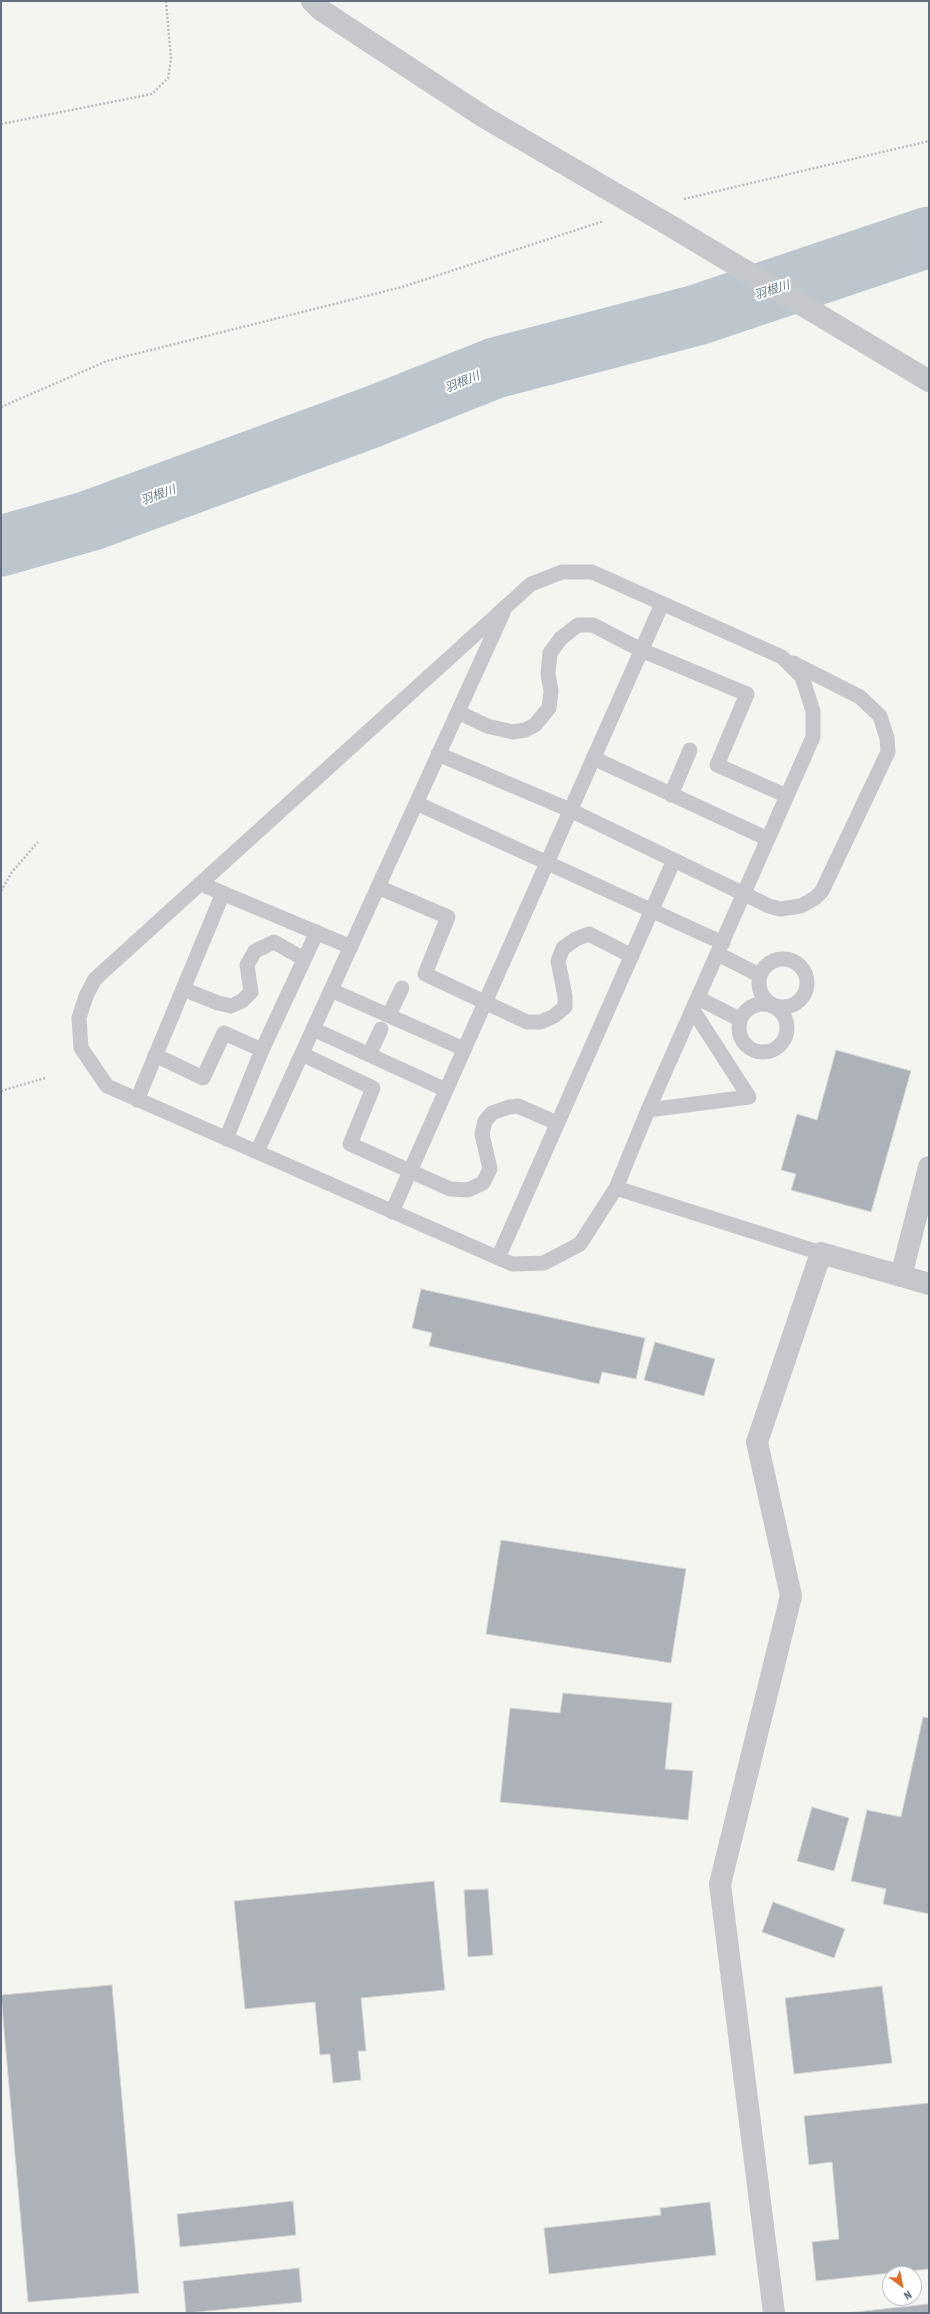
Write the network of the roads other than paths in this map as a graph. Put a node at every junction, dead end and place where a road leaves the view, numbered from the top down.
1 (312, 1) edge
2 (929, 381) edge
3 (662, 604) junction
4 (506, 606) junction
5 (641, 650) junction
6 (782, 657) junction
7 (458, 712) junction
8 (690, 750) dead end
9 (438, 754) junction
10 (593, 758) junction
11 (671, 795) junction
12 (787, 796) junction
13 (416, 803) junction
14 (570, 810) junction
15 (768, 839) junction
16 (674, 860) junction
17 (546, 863) junction
18 (201, 884) junction
19 (378, 887) junction
20 (223, 892) junction
21 (744, 894) junction
22 (651, 911) junction
23 (317, 932) junction
24 (351, 947) junction
25 (720, 949) junction
26 (632, 956) junction
27 (304, 959) junction
28 (760, 975) dead end
29 (402, 988) dead end
30 (183, 989) junction
31 (331, 990) junction
32 (485, 1001) junction
33 (695, 1004) junction
34 (389, 1015) junction
35 (739, 1019) dead end
36 (313, 1029) junction
37 (381, 1029) dead end
38 (464, 1049) junction
39 (262, 1050) junction
40 (302, 1054) junction
41 (369, 1055) junction
42 (155, 1056) junction
43 (446, 1090) junction
44 (137, 1100) junction
45 (648, 1110) junction
46 (557, 1123) junction
47 (226, 1139) junction
48 (257, 1152) junction
49 (929, 1167) edge
50 (410, 1171) junction
51 (616, 1188) junction
52 (392, 1212) junction
53 (821, 1253) junction
54 (498, 1258) junction
55 (901, 1276) junction
56 (929, 1284) edge
57 (774, 2313) edge

1 - 2 street
3 - 4 lane
3 - 5 lane
3 - 6 lane
4 - 7 lane
4 - 18 lane
5 - 7 lane
5 - 10 lane
5 - 12 lane
6 - 12 lane
6 - 21 lane
7 - 9 lane
8 - 11 lane
9 - 13 lane
9 - 14 lane
10 - 11 lane
10 - 14 lane
11 - 15 lane
12 - 15 lane
13 - 17 lane
13 - 19 lane
14 - 16 lane
14 - 17 lane
15 - 21 lane
16 - 21 lane
16 - 22 lane
17 - 22 lane
17 - 32 lane
18 - 20 lane
18 - 44 lane
19 - 24 lane
19 - 32 lane
20 - 23 lane
20 - 30 lane
21 - 25 lane
22 - 25 lane
22 - 26 lane
23 - 24 lane
23 - 27 lane
24 - 31 lane
25 - 28 lane
25 - 33 lane
26 - 32 lane
26 - 46 lane
27 - 30 lane
27 - 39 lane
29 - 34 lane
30 - 42 lane
31 - 34 lane
31 - 36 lane
32 - 38 lane
33 - 35 lane
33 - 45 lane
33 - 45 lane
34 - 38 lane
36 - 40 lane
36 - 41 lane
37 - 41 lane
38 - 43 lane
39 - 42 lane
39 - 47 lane
40 - 48 lane
40 - 50 lane
41 - 43 lane
42 - 44 lane
43 - 50 lane
44 - 47 lane
45 - 51 lane
46 - 50 lane
46 - 54 lane
47 - 48 lane
48 - 52 lane
49 - 55 street
50 - 52 lane
51 - 53 lane
51 - 54 lane
52 - 54 lane
53 - 55 street
53 - 57 street
55 - 56 street

